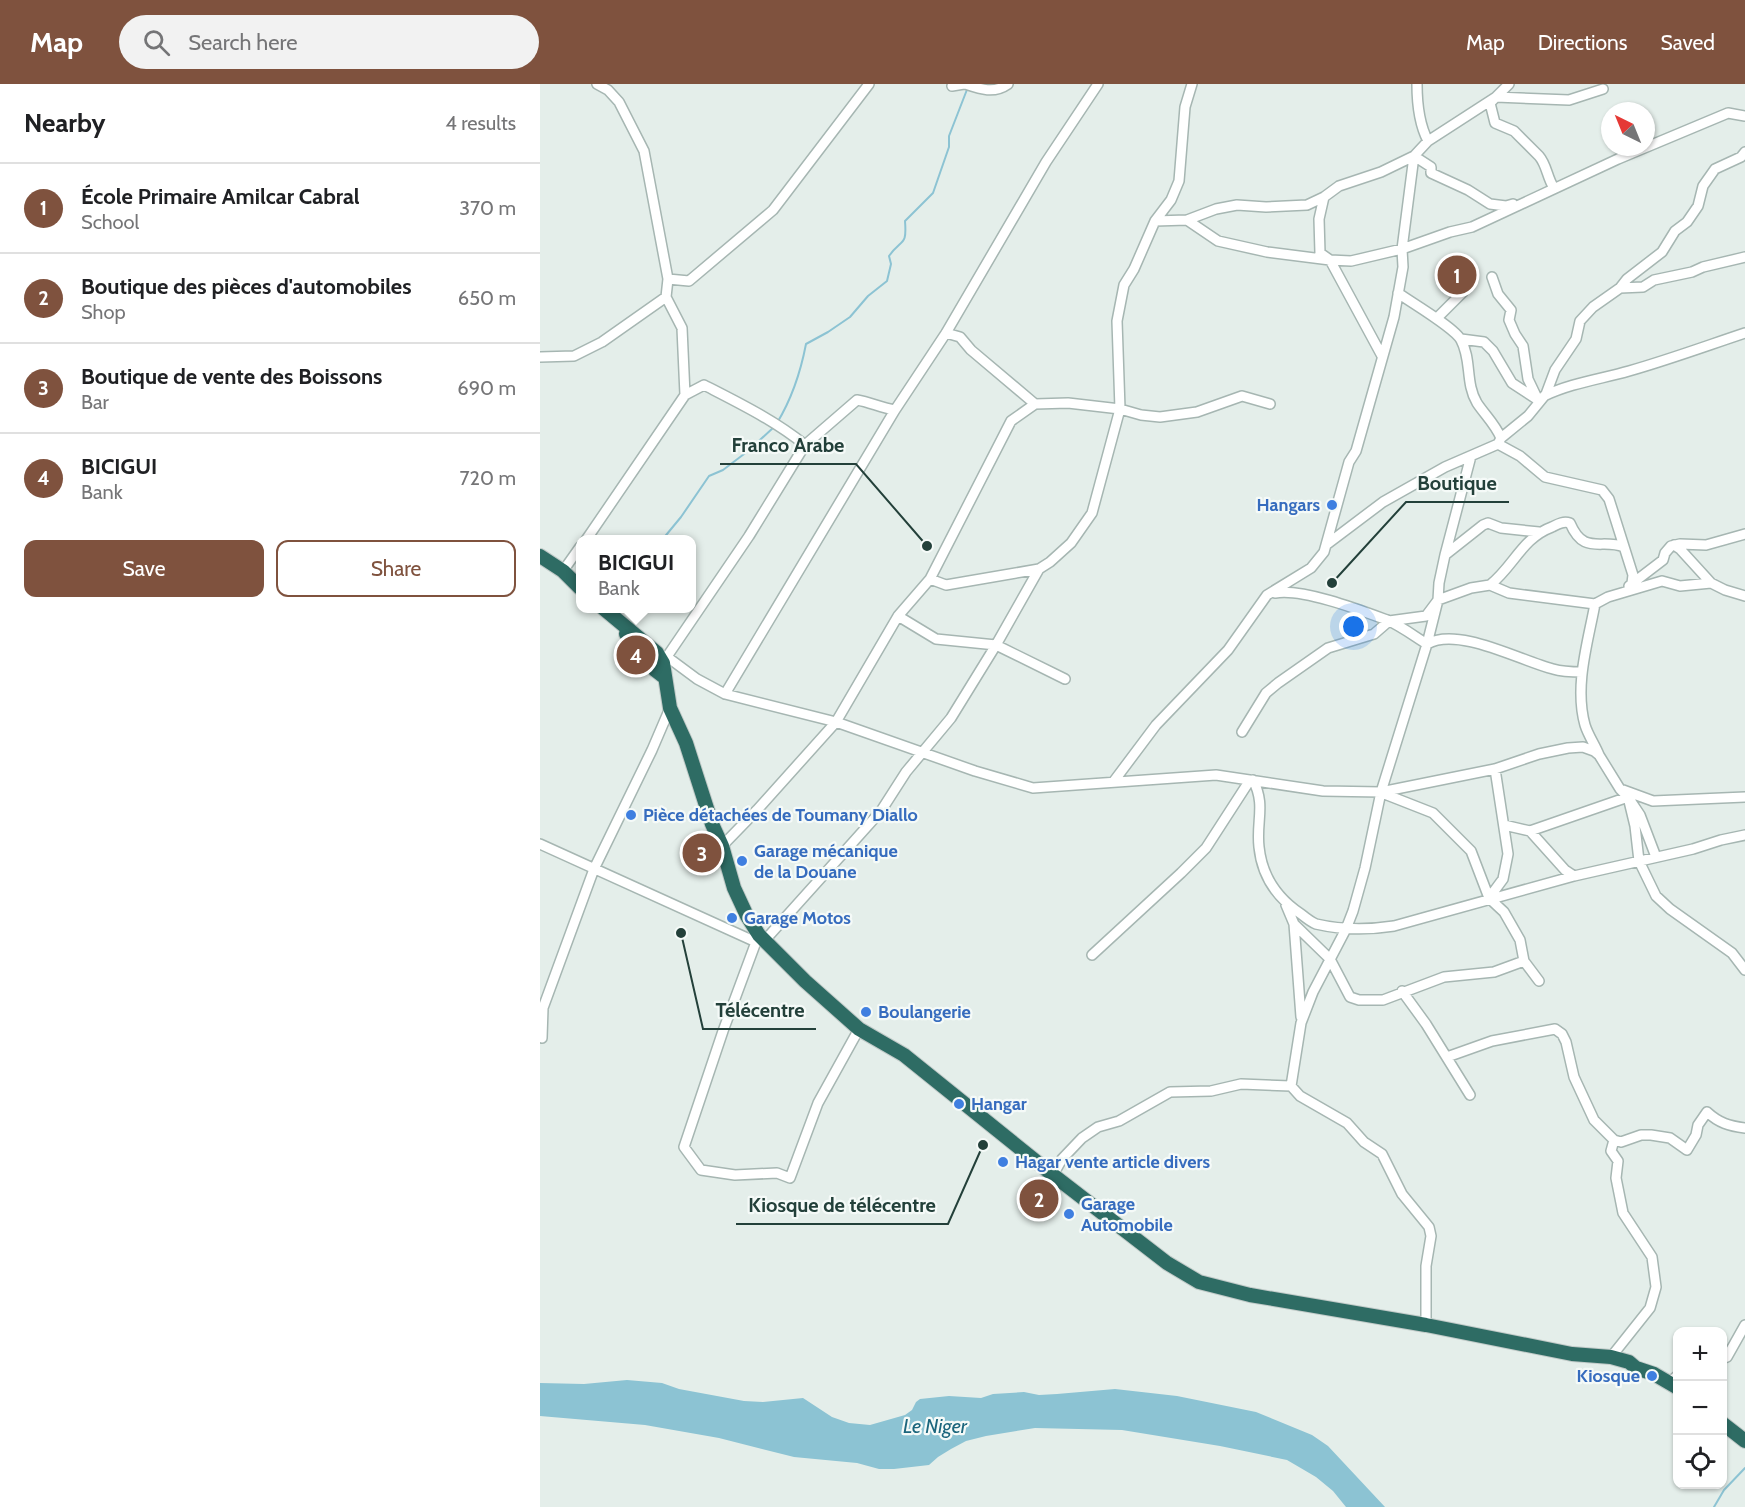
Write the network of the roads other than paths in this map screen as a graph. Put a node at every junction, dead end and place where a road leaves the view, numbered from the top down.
1 (597, 84) edge
2 (869, 84) edge
3 (964, 84) edge
4 (1008, 84) edge
5 (1098, 84) edge
6 (1192, 84) edge
7 (1418, 84) edge
8 (1509, 84) edge
9 (952, 86) dead end
10 (1603, 89) dead end
11 (1496, 97) junction
12 (1745, 116) edge
13 (1428, 141) junction
14 (1745, 152) edge
15 (1414, 156) junction
16 (1554, 188) junction
17 (1324, 197) junction
18 (1525, 201) junction
19 (1187, 220) junction
20 (1155, 221) junction
21 (1402, 249) junction
22 (1745, 257) edge
23 (1330, 260) junction
24 (1492, 277) dead end
25 (668, 279) junction
26 (1620, 288) junction
27 (1463, 292) dead end
28 (1398, 293) junction
29 (666, 297) junction
30 (1437, 318) junction
31 (946, 333) junction
32 (1745, 333) edge
33 (1461, 339) junction
34 (1382, 356) junction
35 (540, 357) edge
36 (685, 395) junction
37 (1542, 397) junction
38 (1035, 404) junction
39 (1270, 404) dead end
40 (1120, 409) junction
41 (895, 410) junction
42 (1499, 441) junction
43 (805, 446) junction
44 (1471, 456) junction
45 (1539, 532) junction
46 (1745, 534) edge
47 (589, 535) edge
48 (1674, 545) junction
49 (1326, 546) junction
50 (1624, 547) junction
51 (576, 553) edge
52 (1445, 555) junction
53 (540, 556) edge
54 (1039, 569) junction
55 (563, 571) junction
56 (930, 579) junction
57 (1632, 583) junction
58 (1711, 583) junction
59 (576, 584) edge
60 (1490, 585) junction
61 (1625, 591) junction
62 (1267, 595) junction
63 (1745, 596) edge
64 (1438, 600) junction
65 (1595, 604) junction
66 (607, 613) edge
67 (898, 616) junction
68 (1389, 621) junction
69 (1427, 644) junction
70 (996, 645) junction
71 (662, 667) junction
72 (1582, 672) junction
73 (1065, 679) dead end
74 (725, 694) junction
75 (670, 708) junction
76 (836, 722) junction
77 (1242, 732) dead end
78 (923, 752) junction
79 (1599, 755) junction
80 (1495, 769) junction
81 (1252, 780) junction
82 (1114, 781) junction
83 (1620, 789) junction
84 (1381, 792) junction
85 (1628, 797) junction
86 (1745, 797) edge
87 (1504, 825) junction
88 (1530, 831) junction
89 (1745, 835) edge
90 (540, 843) edge
91 (722, 846) junction
92 (1656, 857) junction
93 (1639, 861) junction
94 (594, 869) junction
95 (1574, 876) junction
96 (1489, 898) junction
97 (1286, 904) junction
98 (1294, 924) junction
99 (1346, 929) junction
100 (761, 941) junction
101 (1092, 955) dead end
102 (1330, 958) junction
103 (1524, 961) junction
104 (1745, 970) edge
105 (1539, 981) dead end
106 (1402, 991) junction
107 (1301, 1023) junction
108 (859, 1029) junction
109 (542, 1038) dead end
110 (1447, 1057) junction
111 (1290, 1086) junction
112 (1470, 1095) dead end
113 (1745, 1128) edge
114 (1614, 1140) junction
115 (1053, 1175) junction
116 (1426, 1325) junction
117 (1745, 1325) edge
118 (1727, 1355) edge
119 (1611, 1357) junction
120 (1673, 1381) edge
121 (1727, 1428) edge
122 (1745, 1441) edge

1 - 25 street
2 - 25 street
3 - 4 street
3 - 9 street
5 - 31 street
6 - 20 street
7 - 13 street
8 - 11 street
10 - 11 street
11 - 13 street
11 - 16 street
12 - 16 street
13 - 15 street
14 - 26 street
15 - 17 street
15 - 18 street
15 - 21 street
16 - 18 street
17 - 19 street
17 - 23 street
18 - 21 street
19 - 20 street
19 - 23 street
20 - 40 street
21 - 23 street
21 - 28 street
22 - 26 street
23 - 34 street
24 - 37 street
25 - 29 street
26 - 37 street
27 - 30 street
28 - 30 street
28 - 34 street
29 - 35 street
29 - 36 street
30 - 33 street
31 - 38 street
31 - 41 street
32 - 37 street
33 - 37 street
33 - 42 street
34 - 49 street
36 - 43 street
36 - 47 street
37 - 42 street
38 - 40 street
38 - 56 street
39 - 40 street
40 - 54 street
41 - 43 street
41 - 74 street
42 - 44 street
42 - 50 street
43 - 71 street
44 - 49 street
44 - 52 street
45 - 50 street
45 - 52 street
45 - 60 street
46 - 48 street
48 - 57 street
48 - 58 street
49 - 62 street
50 - 57 street
51 - 55 street
52 - 64 street
53 - 55 highway
54 - 56 street
54 - 70 street
55 - 59 highway
56 - 67 street
57 - 61 street
58 - 61 street
58 - 63 street
60 - 64 street
60 - 65 street
61 - 65 street
62 - 68 street
62 - 82 street
64 - 68 street
64 - 69 street
65 - 72 street
66 - 71 highway
67 - 70 street
67 - 76 street
68 - 69 street
68 - 77 street
69 - 72 street
69 - 84 street
70 - 73 street
70 - 78 street
71 - 74 street
71 - 75 highway
72 - 79 street
74 - 76 street
75 - 91 highway
75 - 94 street
76 - 78 street
76 - 91 street
78 - 82 street
78 - 100 street
79 - 80 street
79 - 83 street
80 - 84 street
80 - 87 street
81 - 82 street
81 - 84 street
81 - 97 street
81 - 101 street
83 - 85 street
83 - 86 street
84 - 96 street
84 - 99 street
85 - 88 street
85 - 92 street
85 - 93 street
87 - 88 street
87 - 96 street
88 - 95 street
89 - 92 street
90 - 94 street
91 - 100 highway
92 - 93 street
93 - 95 street
93 - 104 street
94 - 100 street
94 - 109 street
95 - 96 street
96 - 99 street
96 - 103 street
97 - 98 street
97 - 99 street
98 - 102 street
98 - 107 street
99 - 102 street
100 - 108 highway
100 - 108 street
102 - 106 street
102 - 107 street
103 - 105 street
103 - 106 street
106 - 110 street
107 - 111 street
108 - 115 highway
110 - 112 street
110 - 114 street
111 - 115 street
111 - 116 street
113 - 114 street
114 - 119 street
115 - 116 highway
116 - 119 highway
117 - 118 street
119 - 120 highway
121 - 122 highway

